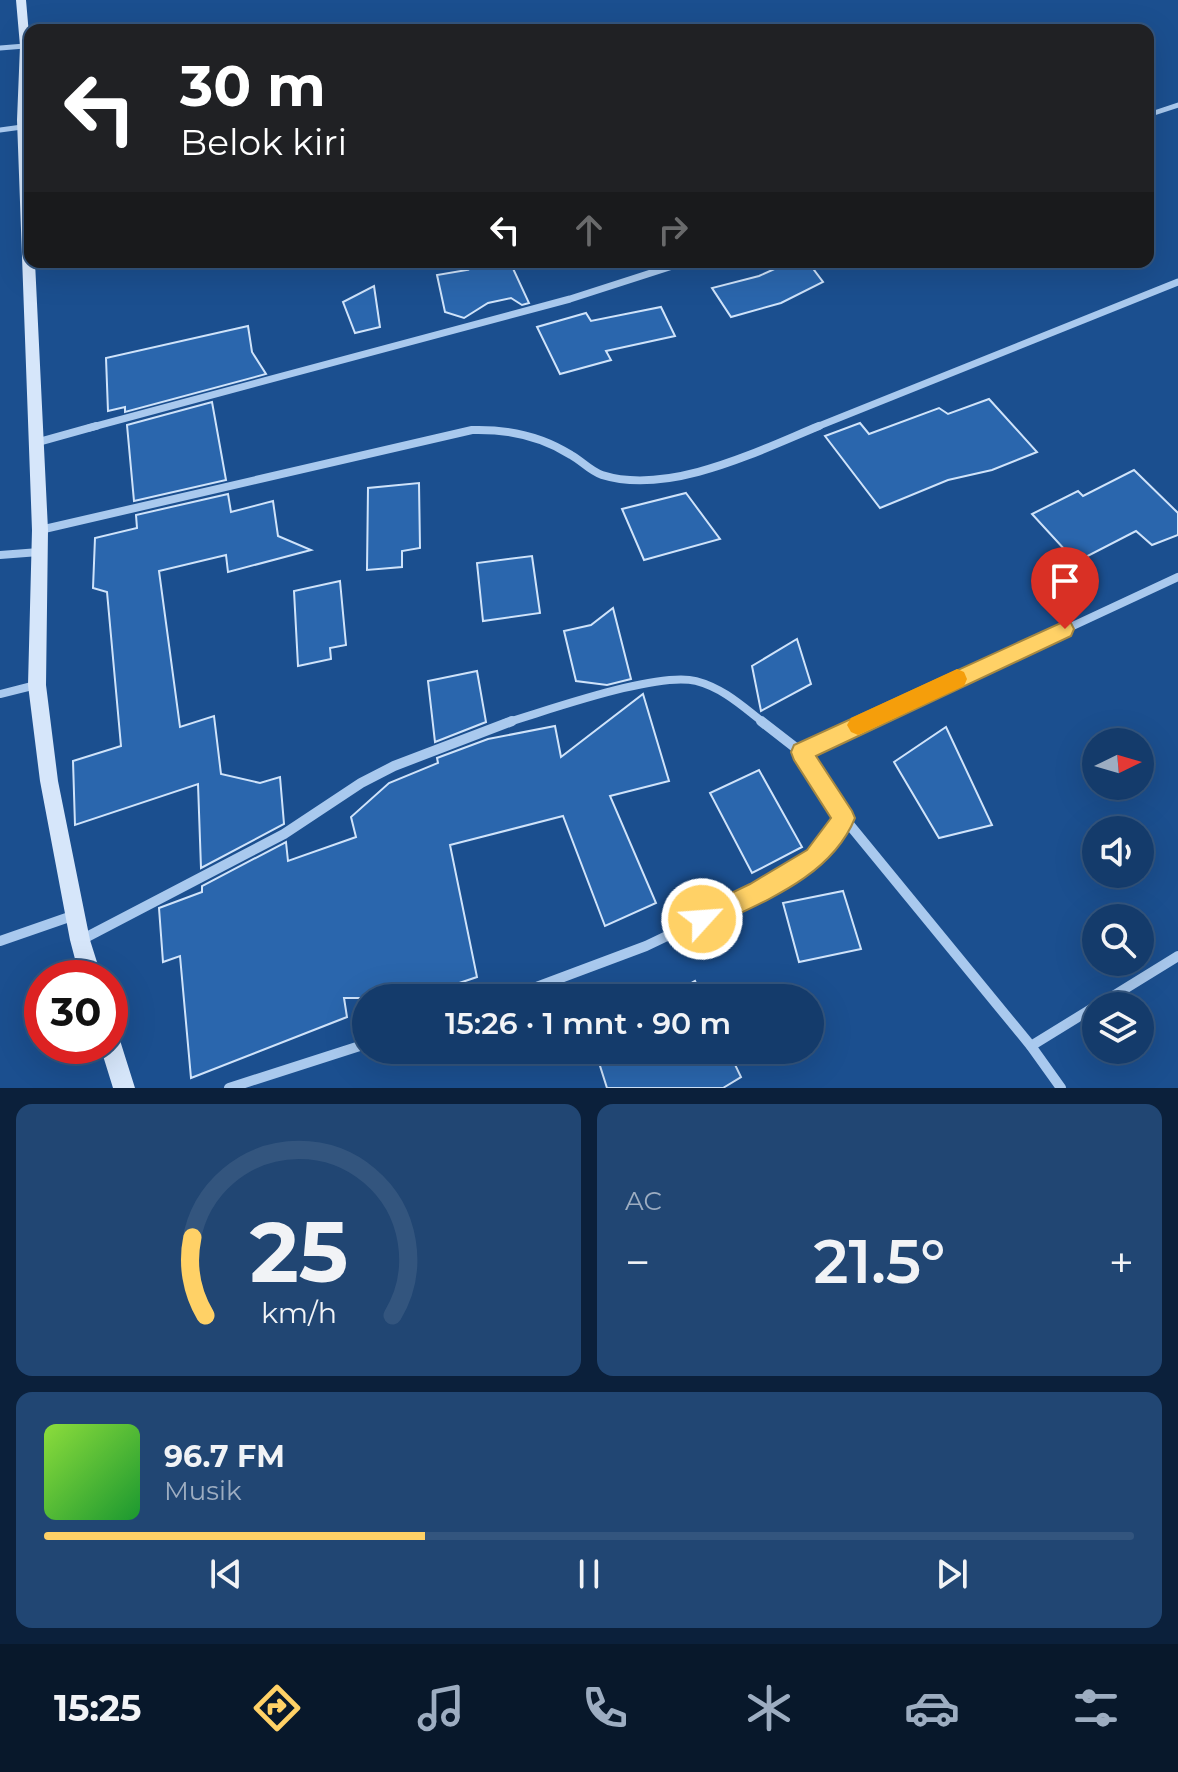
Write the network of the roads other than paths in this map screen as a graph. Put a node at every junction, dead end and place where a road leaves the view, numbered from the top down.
1 (21, 0) edge
2 (24, 34) edge
3 (24, 46) edge
4 (0, 48) edge
5 (24, 73) edge
6 (1178, 105) edge
7 (1154, 113) edge
8 (22, 127) junction
9 (0, 130) edge
10 (24, 176) edge
11 (28, 268) edge
12 (666, 268) edge
13 (1178, 282) edge
14 (35, 443) junction
15 (40, 530) junction
16 (40, 552) junction
17 (0, 555) edge
18 (1178, 577) edge
19 (37, 685) junction
20 (0, 694) edge
21 (801, 752) junction
22 (844, 818) junction
23 (76, 914) junction
24 (80, 940) junction
25 (0, 941) edge
26 (1178, 956) edge
27 (86, 960) edge
28 (544, 984) edge
29 (1119, 992) edge
30 (1082, 1015) edge
31 (1031, 1046) junction
32 (352, 1048) edge
33 (117, 1064) edge
34 (124, 1088) edge
35 (229, 1088) edge
36 (1061, 1088) edge

1 - 2 street
3 - 4 street
5 - 8 street
6 - 7 street
8 - 9 street
8 - 10 street
11 - 14 street
12 - 14 street
13 - 15 street
14 - 15 street
15 - 16 street
16 - 17 street
16 - 19 street
18 - 21 street
19 - 20 street
19 - 23 street
21 - 22 street
21 - 24 street
22 - 28 street
22 - 31 street
23 - 24 street
23 - 25 street
24 - 27 street
26 - 29 street
30 - 31 street
31 - 36 street
32 - 35 street
33 - 34 street

